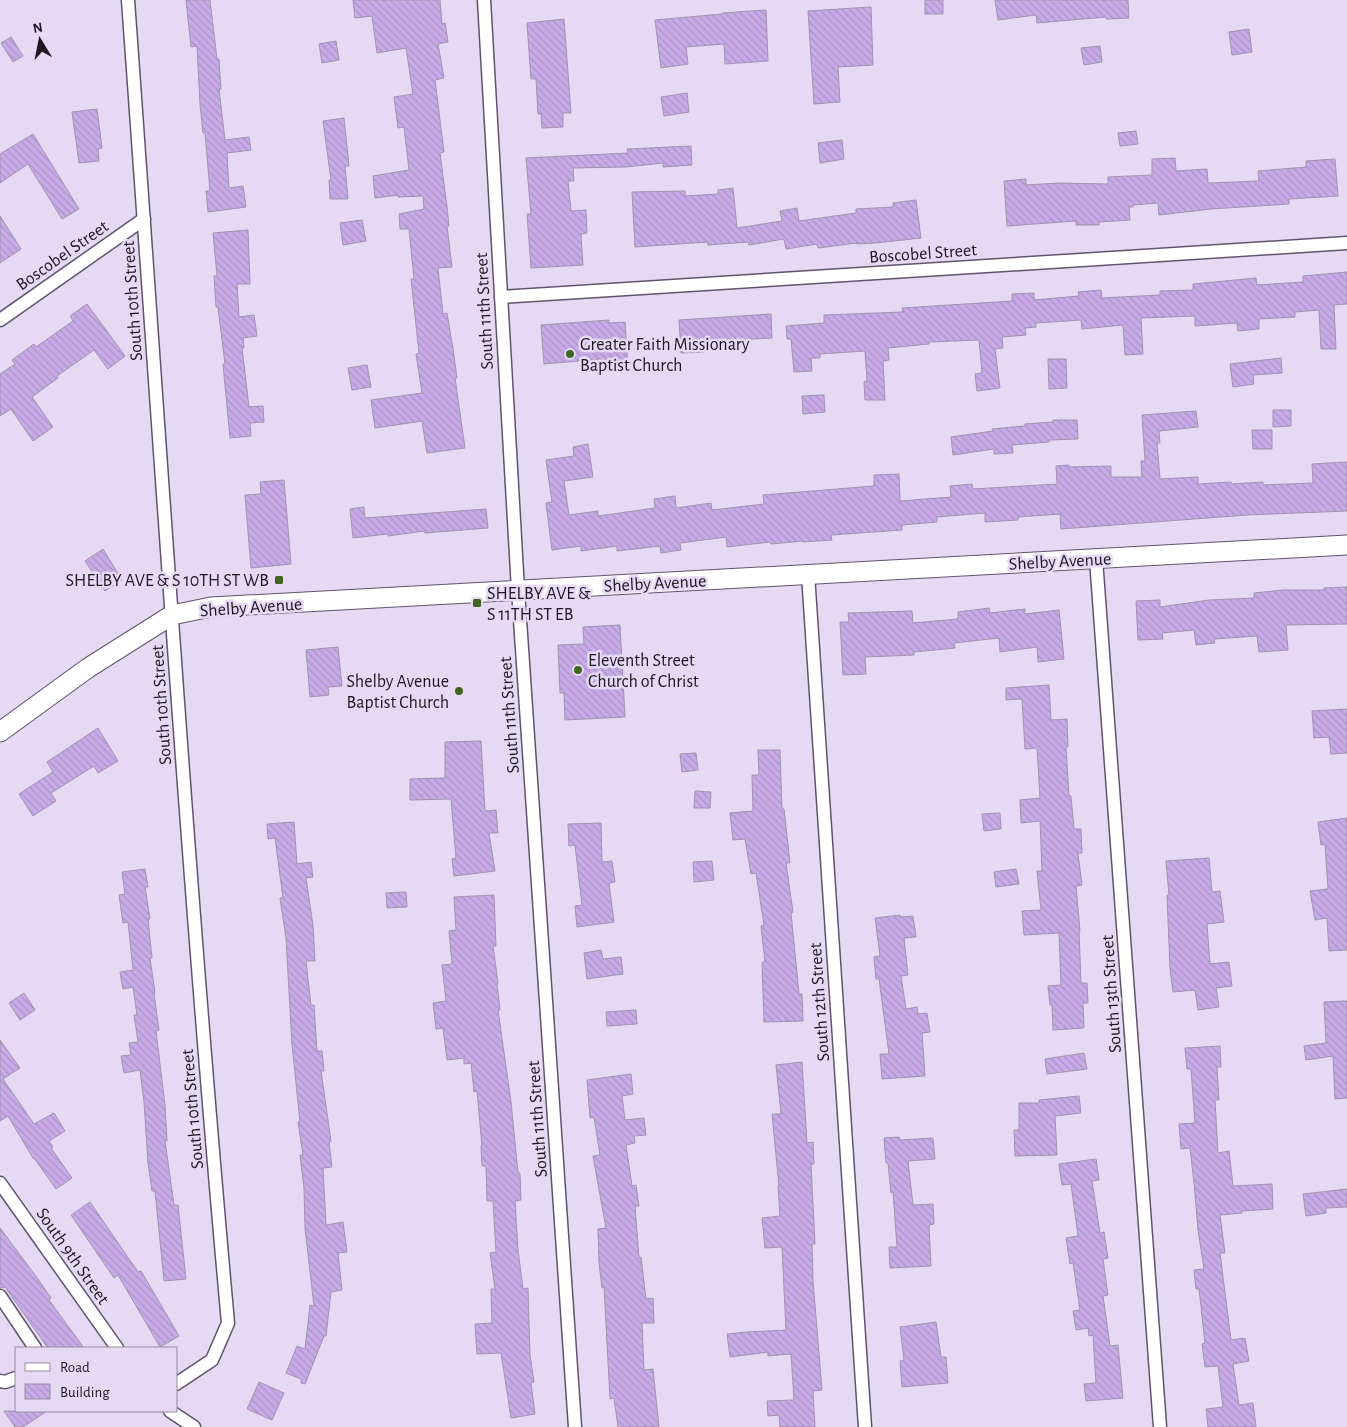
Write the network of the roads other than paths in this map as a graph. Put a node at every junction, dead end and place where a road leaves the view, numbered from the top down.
1 (128, 0) edge
2 (484, 0) edge
3 (144, 219) junction
4 (1347, 243) edge
5 (501, 297) junction
6 (0, 320) edge
7 (1347, 545) edge
8 (1096, 559) junction
9 (808, 574) junction
10 (518, 590) junction
11 (172, 615) junction
12 (0, 732) edge
13 (0, 1183) edge
14 (0, 1296) edge
15 (34, 1347) edge
16 (116, 1347) edge
17 (15, 1378) edge
18 (0, 1381) edge
19 (178, 1383) edge
20 (172, 1412) edge
21 (194, 1427) edge
22 (576, 1427) edge
23 (865, 1427) edge
24 (1160, 1427) edge

1 - 3 street, South 10th Street
2 - 5 street, South 11th Street
3 - 6 street, Boscobel Street
3 - 11 street, South 10th Street
4 - 5 street, Boscobel Street
5 - 10 street, South 11th Street
7 - 8 street, Shelby Avenue
8 - 9 street, Shelby Avenue
8 - 24 street, South 13th Street
9 - 10 street, Shelby Avenue
9 - 23 street, South 12th Street
10 - 11 street, Shelby Avenue
10 - 22 street, South 11th Street
11 - 12 street, Shelby Avenue
11 - 19 street, South 10th Street
13 - 16 street, South 9th Street
14 - 15 street
17 - 18 street
20 - 21 street

